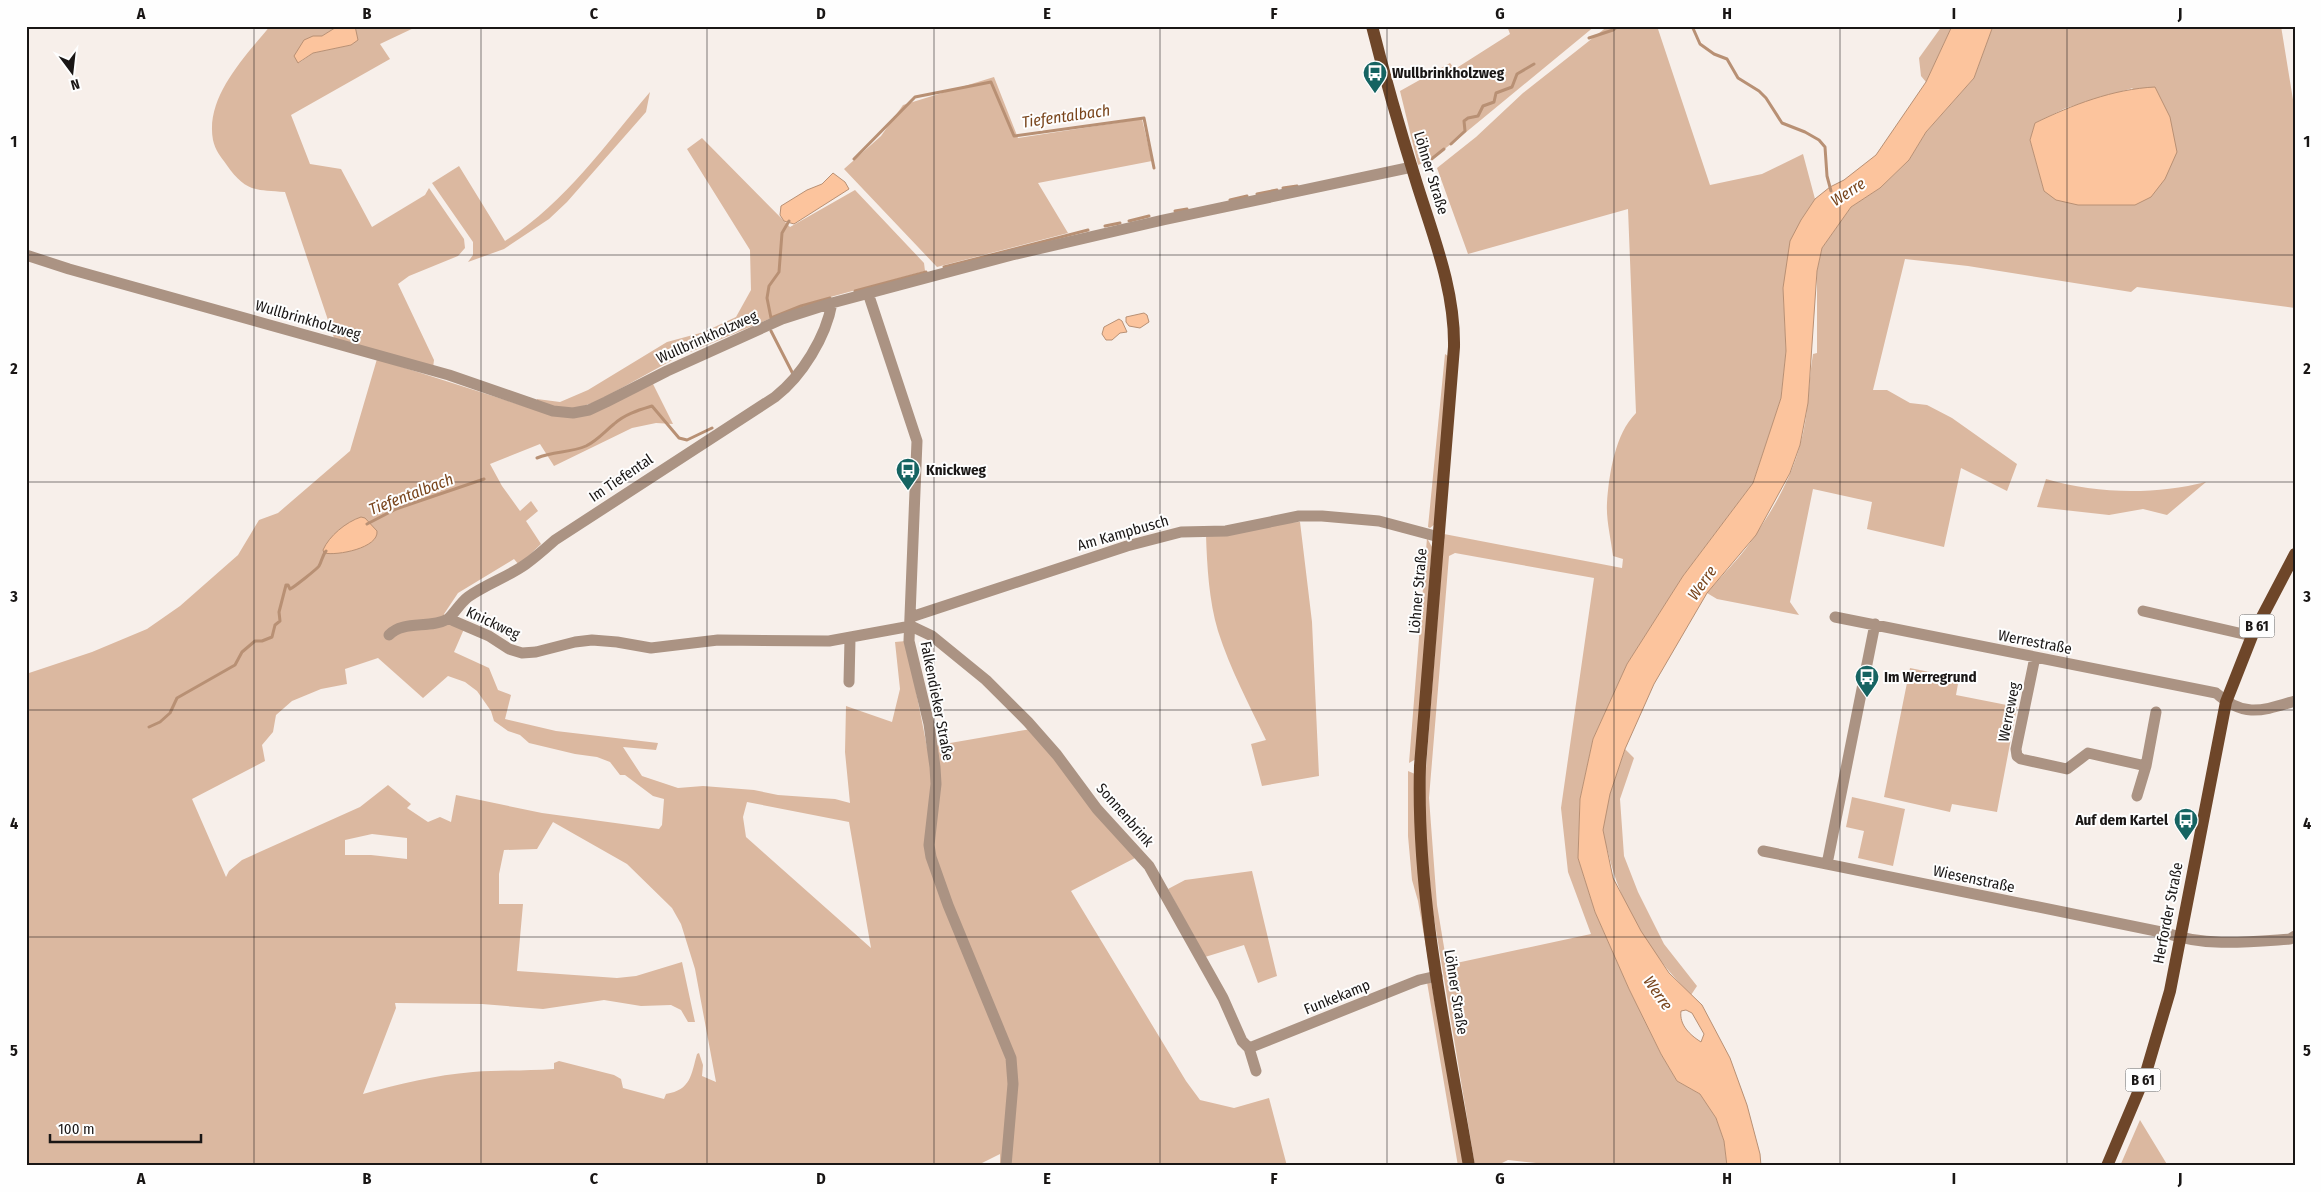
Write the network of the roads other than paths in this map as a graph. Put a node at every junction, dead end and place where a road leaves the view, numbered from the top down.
1 (1372, 26) edge
2 (1412, 167) junction
3 (26, 255) edge
4 (868, 293) junction
5 (832, 303) junction
6 (1439, 537) junction
7 (2295, 554) edge
8 (2143, 611) dead end
9 (1835, 617) dead end
10 (450, 618) junction
11 (911, 621) junction
12 (1875, 624) junction
13 (389, 635) dead end
14 (2252, 636) junction
15 (850, 638) junction
16 (2035, 657) junction
17 (849, 682) dead end
18 (2295, 701) edge
19 (2226, 702) junction
20 (2156, 712) dead end
21 (2146, 766) junction
22 (2137, 796) dead end
23 (1763, 851) dead end
24 (1827, 864) junction
25 (2295, 936) edge
26 (2180, 938) junction
27 (1437, 976) junction
28 (1249, 1048) junction
29 (1256, 1071) dead end
30 (1006, 1166) edge
31 (1469, 1166) edge
32 (2107, 1166) edge

1 - 2 main road, Löhner Straße
2 - 4 street, Wullbrinkholzweg
2 - 6 main road, Löhner Straße
3 - 5 street, Wullbrinkholzweg
4 - 5 street, Wullbrinkholzweg
4 - 11 street, Falkendieker Straße
5 - 10 street, Im Tiefental
6 - 11 street, Am Kampbusch
6 - 27 main road, Löhner Straße
7 - 14 main road, Herforder Straße / B 61
8 - 14 street
9 - 12 street, Werrestraße
10 - 13 street
10 - 15 street, Knickweg
11 - 15 street, Knickweg
11 - 28 street, Sonnenbrink
11 - 30 street, Falkendieker Straße
12 - 16 street, Werrestraße
12 - 24 street
14 - 19 main road, Herforder Straße / B 61
15 - 17 street
16 - 19 street, Werrestraße
16 - 21 street, Werreweg
18 - 19 street, Werrestraße
19 - 26 main road, Herforder Straße / B 61
20 - 21 street
21 - 22 street
23 - 24 street, Wiesenstraße
24 - 26 street, Wiesenstraße
25 - 26 street, Wiesenstraße
26 - 32 main road, Herforder Straße / B 61
27 - 28 street, Funkekamp
27 - 31 main road, Löhner Straße
28 - 29 street, Sonnenbrink

